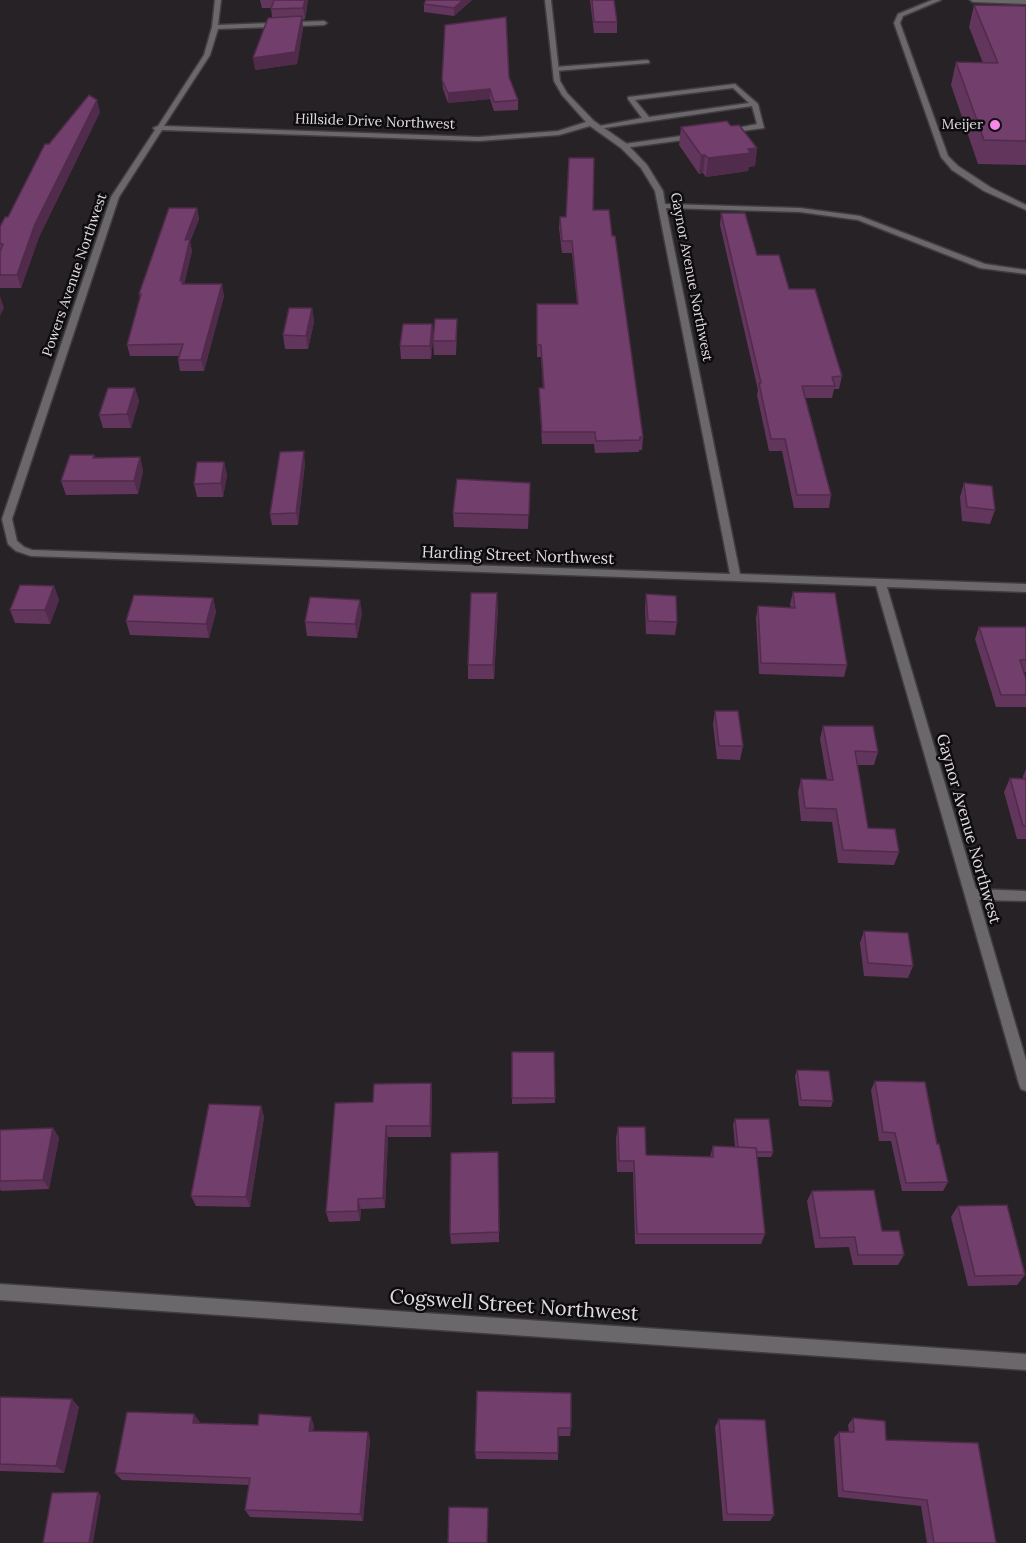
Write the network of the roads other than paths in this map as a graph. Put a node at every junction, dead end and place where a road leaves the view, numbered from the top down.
1 (218, 0) edge
2 (548, 0) edge
3 (938, 0) edge
4 (973, 0) edge
5 (1026, 2) edge
6 (324, 23) dead end
7 (216, 27) junction
8 (647, 62) dead end
9 (556, 69) junction
10 (755, 104) junction
11 (647, 119) junction
12 (595, 125) junction
13 (157, 128) junction
14 (715, 133) edge
15 (703, 134) edge
16 (624, 146) junction
17 (661, 206) junction
18 (1026, 208) edge
19 (1026, 272) edge
20 (12, 542) joint
21 (736, 579) junction
22 (880, 582) junction
23 (1026, 588) edge
24 (970, 894) junction
25 (1026, 896) edge
26 (1026, 1084) edge
27 (0, 1292) edge
28 (1026, 1362) edge

1 - 7 street, Powers Avenue Northwest
2 - 9 street, Gaynor Avenue Northwest
3 - 18 street
4 - 5 street
6 - 7 street
7 - 13 street, Powers Avenue Northwest
8 - 9 street
9 - 12 street, Gaynor Avenue Northwest
10 - 11 street, Hillside Drive Northwest
10 - 11 street
10 - 14 street
11 - 12 street, Hillside Drive Northwest
12 - 13 street, Hillside Drive Northwest
12 - 16 street, Gaynor Avenue Northwest
13 - 20 street, Powers Avenue Northwest
15 - 16 street
16 - 17 street, Gaynor Avenue Northwest
17 - 19 street
17 - 21 street, Gaynor Avenue Northwest
20 - 21 street, Harding Street Northwest
21 - 22 street, Harding Street Northwest
22 - 23 street, Harding Street Northwest
22 - 24 street, Gaynor Avenue Northwest
24 - 25 street
24 - 26 street, Gaynor Avenue Northwest
27 - 28 street, Cogswell Street Northwest

